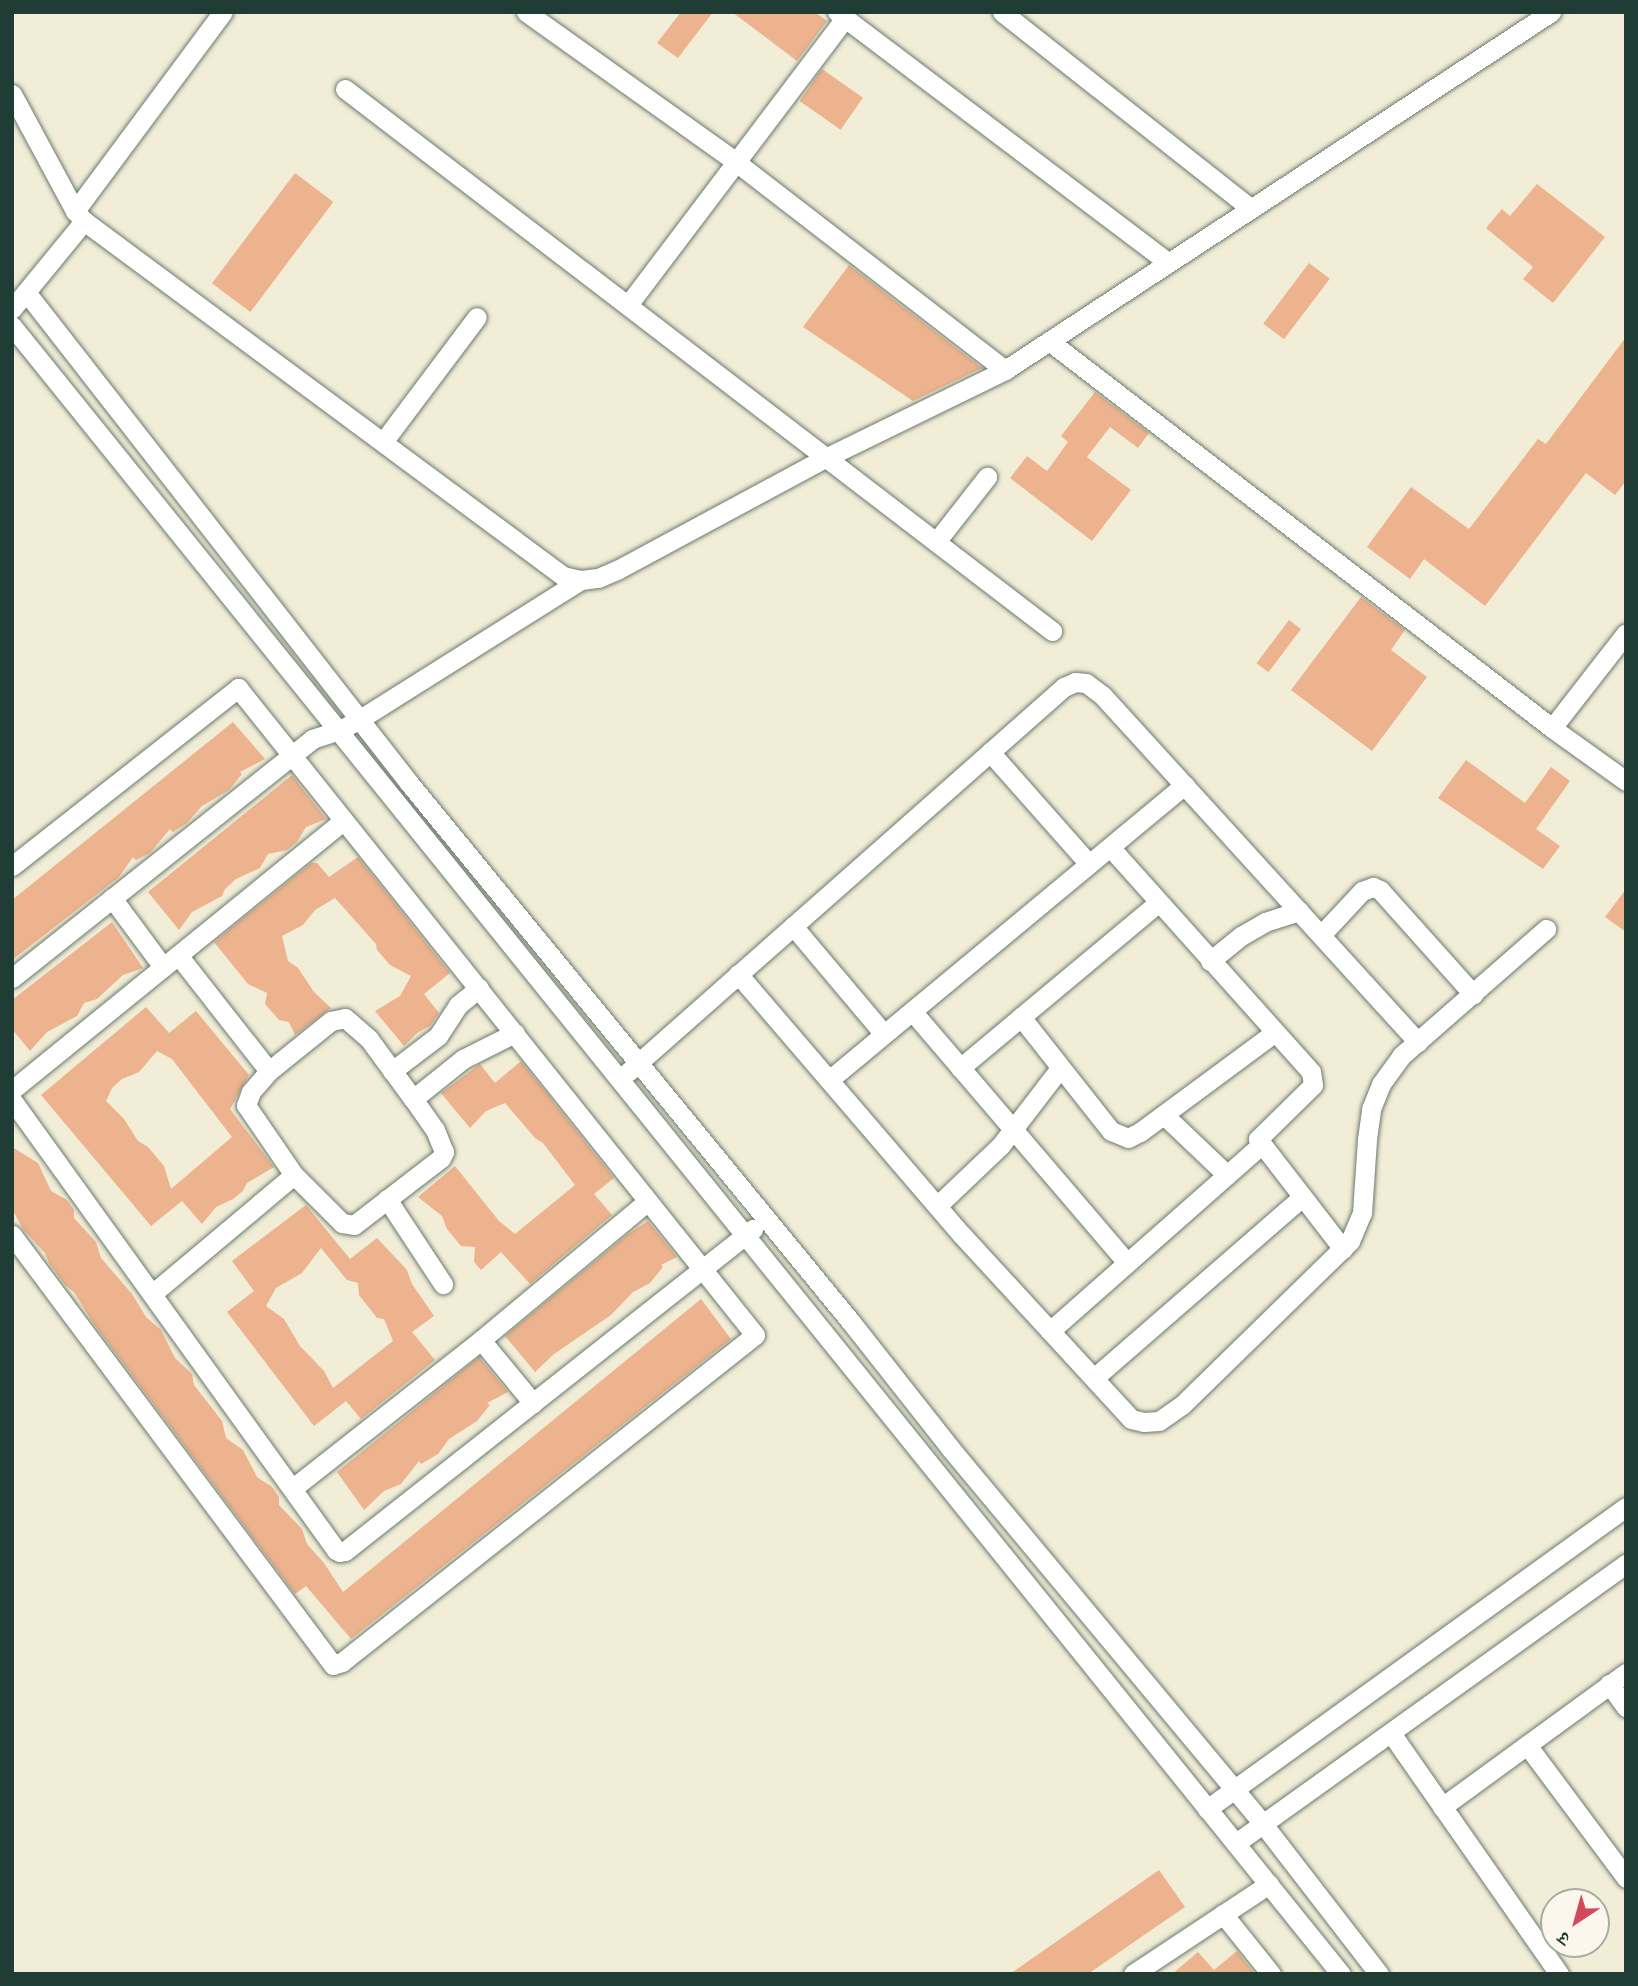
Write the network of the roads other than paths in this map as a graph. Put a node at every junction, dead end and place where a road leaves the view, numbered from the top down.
1 (223, 12) edge
2 (526, 12) edge
3 (1002, 12) edge
4 (1551, 12) edge
5 (841, 15) edge
6 (345, 89) dead end
7 (12, 94) edge
8 (736, 162) junction
9 (1250, 208) junction
10 (80, 216) junction
11 (1167, 262) junction
12 (26, 292) junction
13 (628, 305) junction
14 (12, 309) edge
15 (477, 317) dead end
16 (12, 326) edge
17 (1049, 341) junction
18 (1005, 370) junction
19 (383, 442) junction
20 (827, 457) junction
21 (987, 477) dead end
22 (936, 541) junction
23 (581, 580) junction
24 (1052, 631) dead end
25 (1626, 633) edge
26 (360, 719) junction
27 (1552, 728) junction
28 (340, 730) junction
29 (990, 752) junction
30 (291, 755) junction
31 (1626, 781) edge
32 (1184, 785) junction
33 (343, 821) junction
34 (1110, 847) junction
35 (1089, 864) junction
36 (12, 866) edge
37 (112, 898) junction
38 (1158, 903) junction
39 (1299, 911) junction
40 (793, 926) junction
41 (1546, 929) dead end
42 (1321, 935) junction
43 (171, 961) junction
44 (1210, 961) junction
45 (738, 974) junction
46 (12, 978) edge
47 (479, 988) junction
48 (1473, 994) junction
49 (912, 1011) junction
50 (1021, 1017) junction
51 (1275, 1032) junction
52 (515, 1033) junction
53 (884, 1034) junction
54 (1418, 1042) junction
55 (638, 1063) junction
56 (960, 1068) junction
57 (1060, 1069) junction
58 (269, 1071) junction
59 (392, 1071) junction
60 (619, 1079) junction
61 (829, 1080) junction
62 (12, 1090) edge
63 (412, 1099) junction
64 (12, 1100) edge
65 (1164, 1115) junction
66 (1012, 1130) junction
67 (1261, 1145) junction
68 (294, 1175) junction
69 (1227, 1175) junction
70 (1302, 1197) junction
71 (387, 1199) junction
72 (648, 1201) junction
73 (937, 1206) junction
74 (765, 1218) junction
75 (12, 1235) edge
76 (745, 1235) junction
77 (1343, 1249) junction
78 (1127, 1263) junction
79 (703, 1269) junction
80 (443, 1284) dead end
81 (152, 1294) junction
82 (1050, 1331) junction
83 (481, 1340) junction
84 (1094, 1378) junction
85 (533, 1403) junction
86 (293, 1488) junction
87 (1626, 1507) edge
88 (1626, 1564) edge
89 (1618, 1678) edge
90 (1626, 1707) edge
91 (1391, 1733) junction
92 (1527, 1745) junction
93 (1234, 1789) junction
94 (1442, 1807) junction
95 (1207, 1808) junction
96 (1263, 1824) junction
97 (1236, 1843) junction
98 (1626, 1878) edge
99 (1269, 1884) junction
100 (1223, 1914) junction
101 (1133, 1974) edge
102 (1271, 1974) edge
103 (1341, 1974) edge
104 (1379, 1974) edge
105 (1559, 1974) edge

1 - 10 street
2 - 8 street
3 - 9 street
4 - 9 street
5 - 8 street
5 - 11 street
6 - 13 street
7 - 10 street
8 - 13 street
8 - 18 street
9 - 11 street
10 - 12 street
10 - 19 street
11 - 17 street
12 - 14 street
12 - 26 street
13 - 20 street
15 - 19 street
16 - 28 street
17 - 18 street
17 - 27 street
18 - 20 street
19 - 23 street
20 - 22 street
20 - 23 street
21 - 22 street
22 - 24 street
23 - 26 street
25 - 27 street
26 - 28 street
26 - 55 street
27 - 31 street
28 - 30 street
28 - 60 street
29 - 32 street
29 - 35 street
29 - 40 street
30 - 33 street
30 - 36 street
30 - 37 street
32 - 34 street
32 - 39 street
33 - 43 street
33 - 47 street
34 - 35 street
34 - 38 street
35 - 49 street
37 - 43 street
37 - 46 street
38 - 44 street
38 - 50 street
39 - 42 street
39 - 44 street
40 - 45 street
40 - 53 street
41 - 48 street
42 - 48 street
42 - 54 street
43 - 58 street
43 - 62 street
44 - 51 street
45 - 55 street
45 - 61 street
47 - 52 street
47 - 59 street
48 - 54 street
49 - 53 street
49 - 56 street
50 - 56 street
50 - 57 street
51 - 65 street
51 - 67 street
52 - 63 street
52 - 72 street
53 - 61 street
54 - 77 street
55 - 60 street
55 - 74 street
56 - 66 street
57 - 65 street
57 - 66 street
58 - 59 street
58 - 68 street
59 - 63 street
60 - 76 street
61 - 73 street
63 - 71 street
64 - 81 street
65 - 69 street
66 - 73 street
66 - 78 street
67 - 69 street
67 - 70 street
68 - 71 street
68 - 81 street
69 - 78 street
70 - 77 street
70 - 84 street
71 - 80 street
72 - 79 street
72 - 83 street
73 - 82 street
74 - 76 street
74 - 93 street
75 - 79 street
76 - 79 street
76 - 95 street
77 - 84 street
78 - 82 street
79 - 85 street
81 - 86 street
82 - 84 street
83 - 85 street
83 - 86 street
85 - 86 street
87 - 93 street
88 - 91 street
89 - 90 street
89 - 92 street
91 - 94 street
91 - 96 street
92 - 94 street
92 - 98 street
93 - 95 street
93 - 96 street
94 - 105 street
95 - 97 street
96 - 97 street
96 - 104 street
97 - 99 street
99 - 100 street
99 - 103 street
100 - 101 street
100 - 102 street

